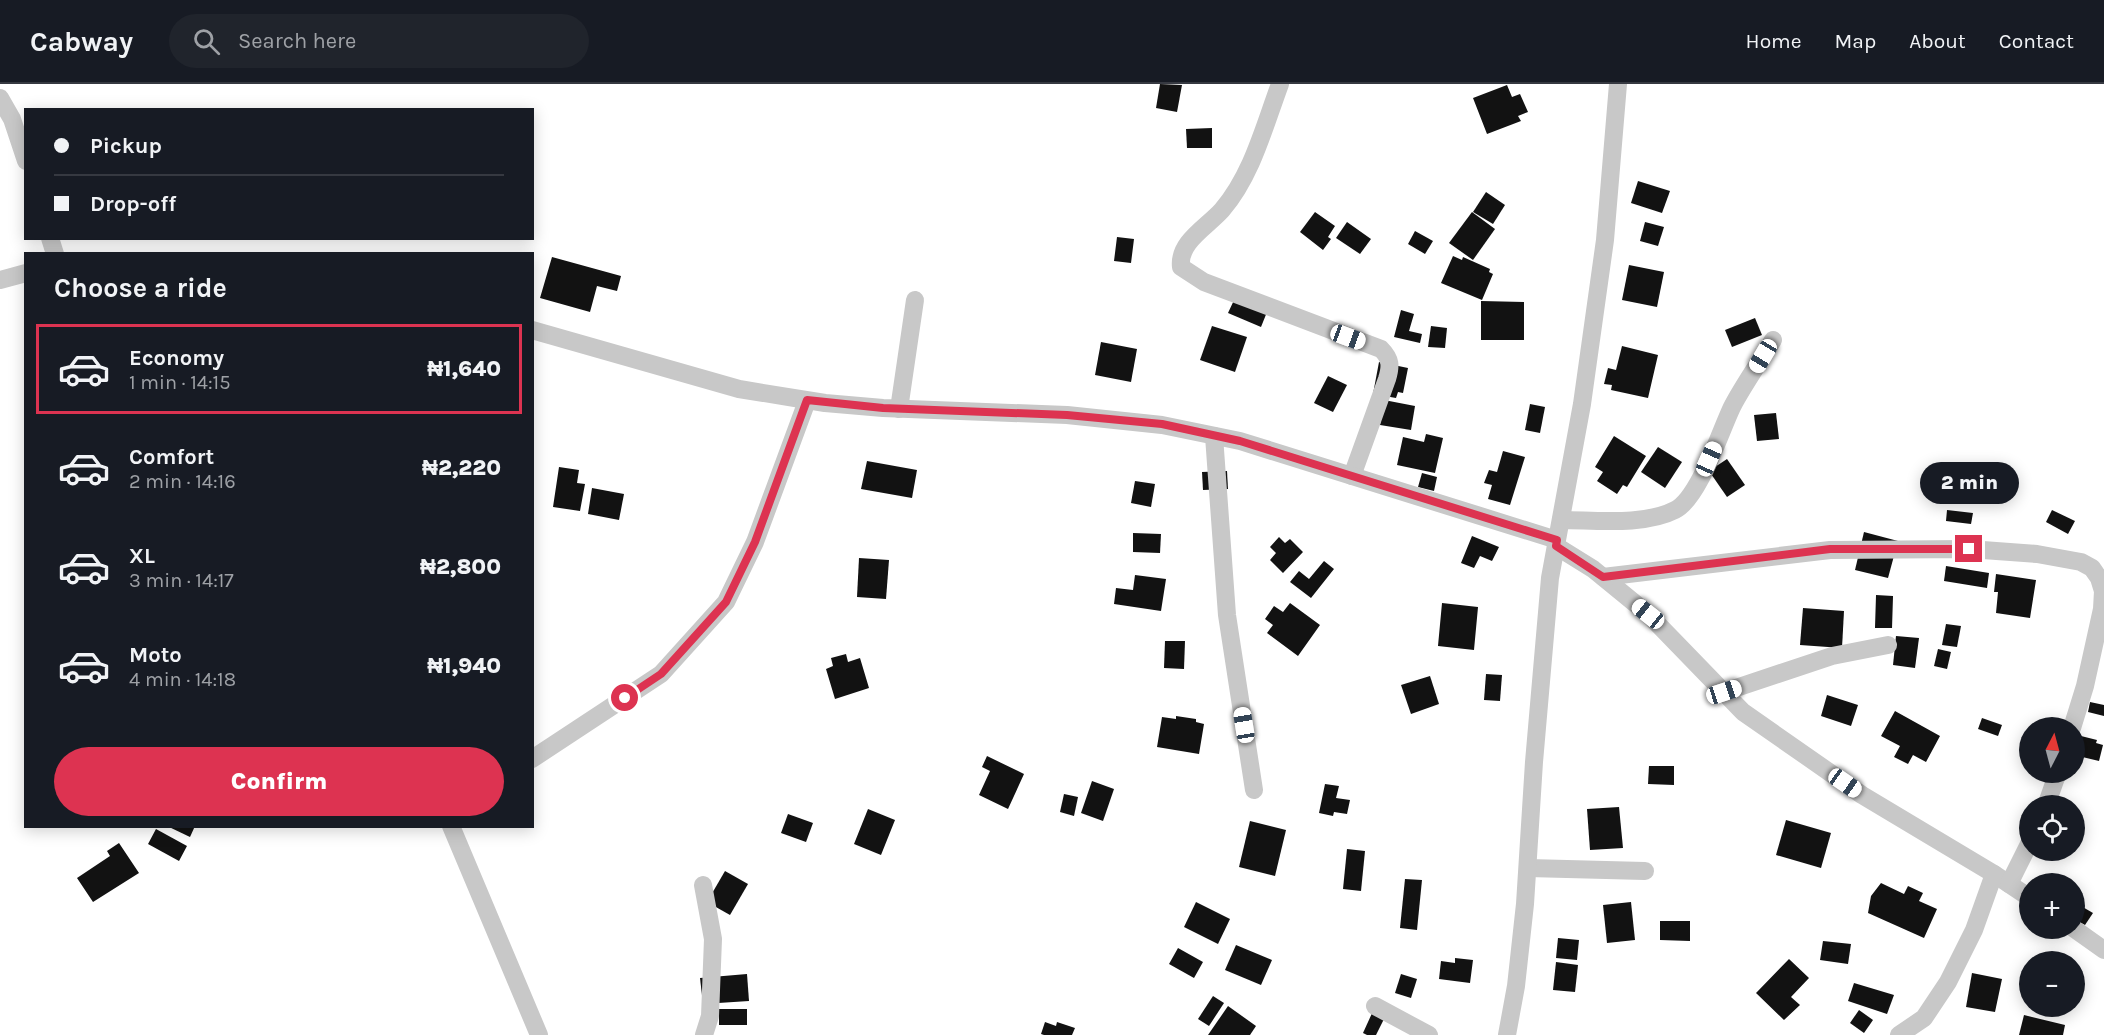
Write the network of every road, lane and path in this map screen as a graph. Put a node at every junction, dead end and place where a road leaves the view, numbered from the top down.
1 (1280, 84) edge
2 (1618, 84) edge
3 (0, 98) edge
4 (24, 155) edge
5 (24, 274) edge
6 (0, 280) edge
7 (915, 300) dead end
8 (534, 331) edge
9 (1773, 340) dead end
10 (807, 400) junction
11 (899, 409) junction
12 (1214, 435) junction
13 (1352, 476) junction
14 (1561, 520) junction
15 (1557, 543) junction
16 (1603, 577) junction
17 (1888, 645) dead end
18 (1724, 692) junction
19 (2075, 717) edge
20 (534, 758) edge
21 (1254, 790) dead end
22 (453, 828) edge
23 (2020, 861) edge
24 (1528, 868) junction
25 (1645, 871) dead end
26 (1994, 874) junction
27 (2009, 884) junction
28 (703, 885) dead end
29 (2019, 891) edge
30 (2085, 937) edge
31 (2104, 950) edge
32 (1375, 1006) dead end
33 (539, 1035) edge
34 (704, 1035) edge
35 (1429, 1035) edge
36 (1507, 1035) edge
37 (1899, 1035) edge

1 - 13 street
2 - 14 street
3 - 4 street
5 - 6 street
7 - 11 street
8 - 10 street
9 - 14 street
10 - 11 street
10 - 20 street
11 - 12 street
12 - 13 street
12 - 21 street
13 - 15 street
14 - 15 street
15 - 16 street
15 - 24 street
16 - 18 street
16 - 19 street
17 - 18 street
18 - 26 street
22 - 33 street
23 - 27 street
24 - 25 street
24 - 36 street
26 - 27 street
26 - 37 street
27 - 29 street
28 - 34 street
30 - 31 street
32 - 35 street

